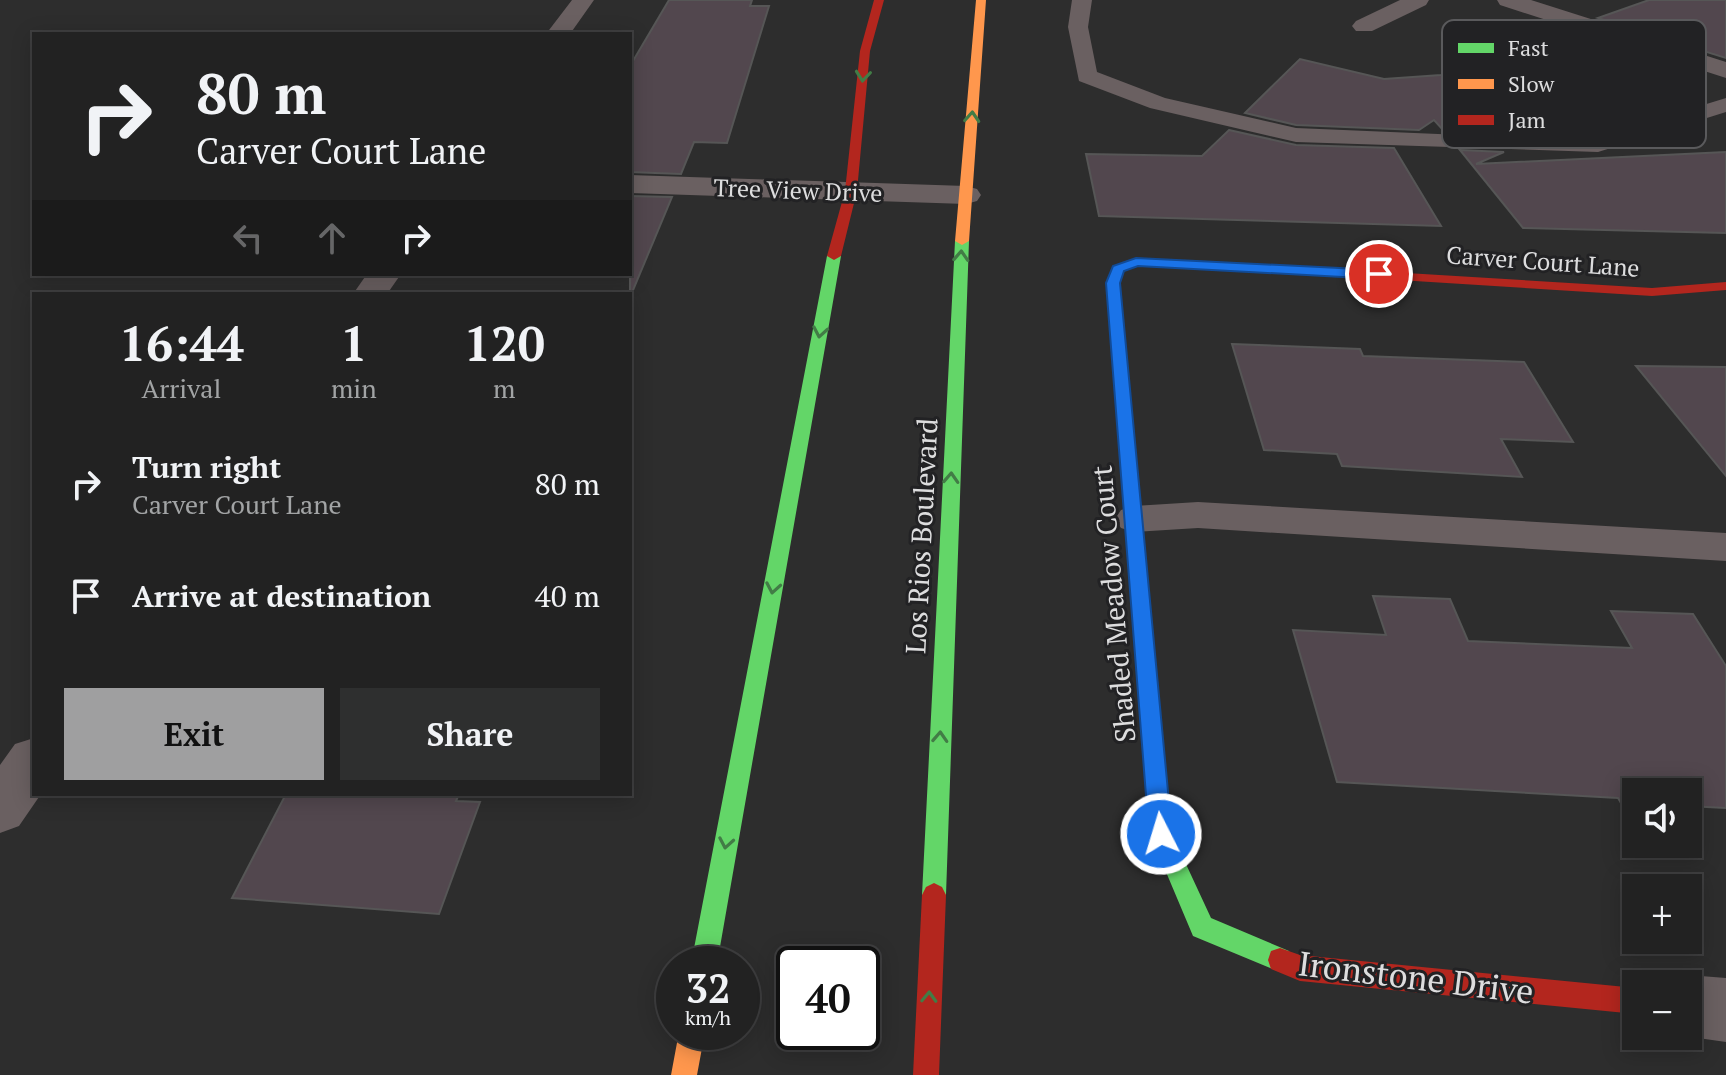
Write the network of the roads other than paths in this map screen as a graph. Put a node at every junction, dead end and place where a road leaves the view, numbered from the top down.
1 (583, 0) edge
2 (879, 0) edge
3 (981, 0) edge
4 (1082, 0) edge
5 (1418, 0) edge
6 (1508, 0) edge
7 (1570, 20) edge
8 (1364, 26) dead end
9 (559, 32) edge
10 (1706, 64) edge
11 (1726, 70) edge
12 (1726, 105) edge
13 (1706, 111) edge
14 (1442, 141) edge
15 (632, 184) edge
16 (851, 191) junction
17 (966, 195) junction
18 (1118, 269) joint
19 (1726, 286) edge
20 (1134, 519) junction
21 (1726, 547) edge
22 (32, 764) edge
23 (0, 808) edge
24 (1202, 927) joint
25 (707, 946) edge
26 (1622, 1000) edge
27 (1702, 1007) edge
28 (1726, 1010) edge
29 (689, 1050) edge
30 (684, 1075) edge
31 (926, 1075) edge

1 - 9 street
2 -> 16 main road
17 -> 3 main road, Los Rios Boulevard
4 - 14 lane
5 - 8 street
6 - 7 street
10 - 11 street
12 - 13 lane
15 - 16 street, Tree View Drive
16 - 17 street, Tree View Drive
16 -> 25 main road
31 -> 17 main road, Los Rios Boulevard
18 - 19 main road, Carver Court Lane
18 - 20 main road, Shaded Meadow Court
20 - 21 lane
20 - 24 main road, Shaded Meadow Court
22 - 23 street
24 - 26 main road, Ironstone Drive
27 - 28 street
29 - 30 main road

